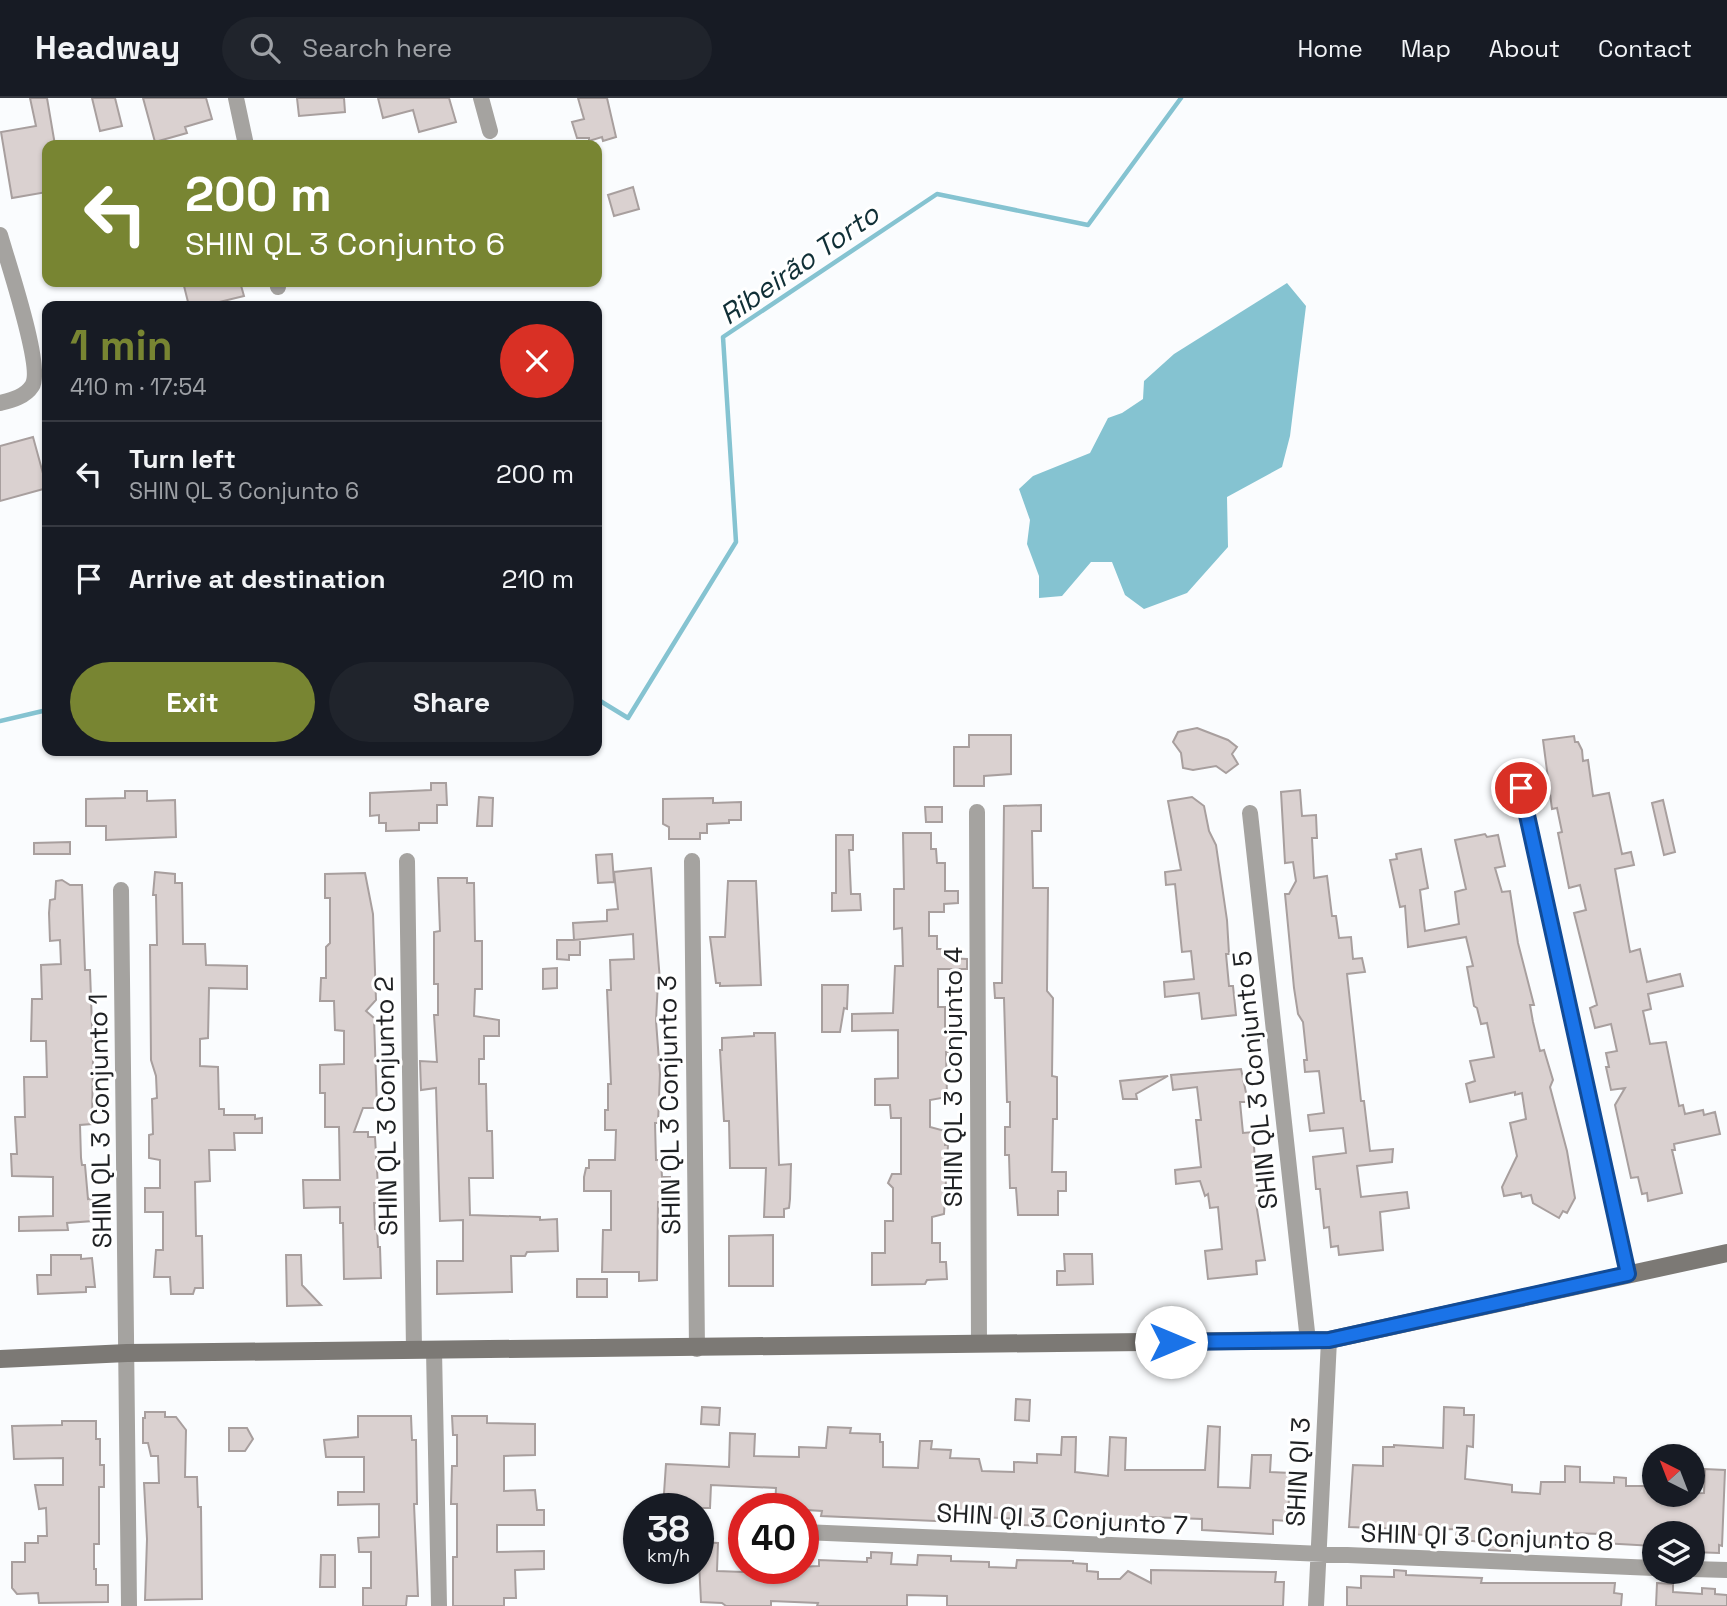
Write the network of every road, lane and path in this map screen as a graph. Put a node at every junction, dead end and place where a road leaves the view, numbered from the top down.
1 (236, 98) edge
2 (481, 98) edge
3 (491, 131) dead end
4 (245, 140) edge
5 (0, 236) edge
6 (0, 403) edge
7 (1521, 788) dead end
8 (977, 812) dead end
9 (1251, 813) dead end
10 (407, 861) dead end
11 (692, 861) dead end
12 (121, 890) dead end
13 (1727, 1253) edge
14 (1628, 1274) junction
15 (1329, 1340) junction
16 (1308, 1341) junction
17 (979, 1343) junction
18 (697, 1349) junction
19 (414, 1350) junction
20 (434, 1350) junction
21 (127, 1353) junction
22 (1, 1358) edge
23 (819, 1533) edge
24 (1318, 1555) junction
25 (1642, 1568) edge
26 (1705, 1569) edge
27 (1727, 1570) edge
28 (129, 1606) edge
29 (439, 1606) edge
30 (1317, 1606) edge

1 - 4 street
2 - 3 street
5 - 6 street
7 - 14 street
8 - 17 street, SHIN QL 3 Conjunto 4
9 - 16 street, SHIN QL 3 Conjunto 5
10 - 19 street, SHIN QL 3 Conjunto 2
11 - 18 street, SHIN QL 3 Conjunto 3
12 - 21 street, SHIN QL 3 Conjunto 1
13 - 14 street
14 - 15 street
15 - 16 street
15 - 24 street, SHIN QI 3
16 - 17 street
17 - 18 street
18 - 20 street
19 - 20 street
19 - 21 street
20 - 29 street
21 - 22 street
21 - 28 street, SHIN QL 3 Conjunto 1
23 - 24 street, SHIN QI 3 Conjunto 7
24 - 25 street, SHIN QI 3 Conjunto 8
24 - 30 street, SHIN QI 3
26 - 27 street

